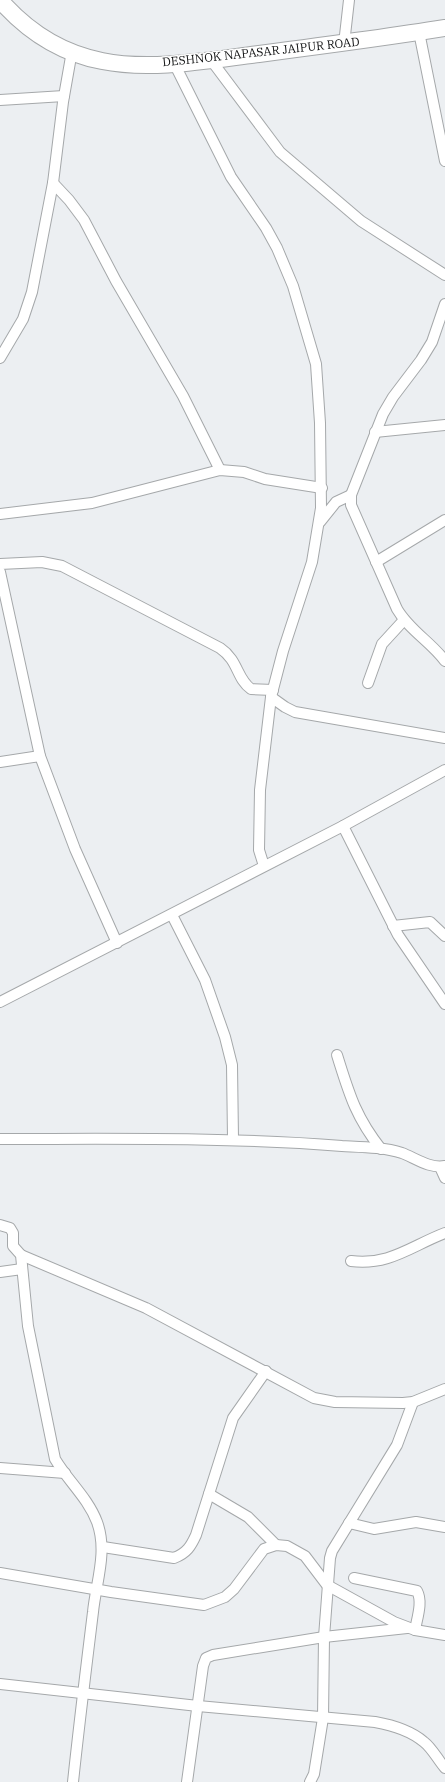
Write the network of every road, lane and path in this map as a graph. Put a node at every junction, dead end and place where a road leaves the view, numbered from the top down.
1 (349, 0) edge
2 (1, 3) edge
3 (445, 28) edge
4 (419, 32) junction
5 (344, 44) junction
6 (72, 51) junction
7 (211, 60) junction
8 (174, 63) junction
9 (64, 96) junction
10 (0, 100) edge
11 (445, 160) edge
12 (53, 183) junction
13 (445, 275) edge
14 (445, 304) edge
15 (0, 358) edge
16 (445, 425) edge
17 (375, 432) junction
18 (220, 470) junction
19 (322, 488) junction
20 (351, 495) junction
21 (0, 514) edge
22 (445, 520) edge
23 (318, 524) junction
24 (376, 562) junction
25 (0, 564) edge
26 (0, 572) edge
27 (404, 620) junction
28 (445, 661) edge
29 (368, 683) dead end
30 (272, 693) junction
31 (445, 738) edge
32 (40, 756) junction
33 (0, 762) edge
34 (445, 770) edge
35 (343, 826) junction
36 (264, 866) junction
37 (172, 915) junction
38 (393, 926) junction
39 (445, 936) edge
40 (117, 943) junction
41 (0, 1002) edge
42 (445, 1004) edge
43 (336, 1054) dead end
44 (0, 1139) edge
45 (233, 1139) junction
46 (381, 1149) junction
47 (443, 1166) edge
48 (445, 1178) edge
49 (0, 1225) edge
50 (445, 1233) edge
51 (21, 1255) junction
52 (351, 1261) dead end
53 (22, 1269) junction
54 (0, 1272) edge
55 (266, 1371) junction
56 (445, 1389) edge
57 (413, 1402) junction
58 (0, 1468) edge
59 (65, 1473) junction
60 (209, 1494) junction
61 (349, 1523) junction
62 (445, 1527) edge
63 (276, 1545) junction
64 (103, 1547) junction
65 (0, 1573) edge
66 (354, 1578) dead end
67 (327, 1585) junction
68 (95, 1590) junction
69 (412, 1629) junction
70 (445, 1635) edge
71 (324, 1637) junction
72 (0, 1684) edge
73 (83, 1694) junction
74 (198, 1706) junction
75 (323, 1718) junction
76 (445, 1768) edge
77 (73, 1782) edge
78 (187, 1782) edge
79 (310, 1782) edge

1 - 5 street
2 - 6 main road, DESHNOK NAPASAR JAIPUR ROAD
3 - 4 main road, DESHNOK NAPASAR JAIPUR ROAD
4 - 5 main road, DESHNOK NAPASAR JAIPUR ROAD
4 - 11 street
5 - 7 main road, DESHNOK NAPASAR JAIPUR ROAD
6 - 8 main road, DESHNOK NAPASAR JAIPUR ROAD
6 - 9 street
7 - 8 main road, DESHNOK NAPASAR JAIPUR ROAD
7 - 13 street
8 - 19 street
9 - 10 street
9 - 12 street
12 - 15 street
12 - 18 street
14 - 17 street
16 - 17 street
17 - 20 street
18 - 19 street
18 - 21 street
19 - 23 street
20 - 23 street
20 - 24 street
22 - 24 street
23 - 30 street
24 - 27 street
25 - 30 street
26 - 32 street
27 - 28 street
27 - 29 street
30 - 31 street
30 - 36 street
32 - 33 street
32 - 40 street
34 - 35 street
35 - 36 street
35 - 38 street
36 - 37 street
37 - 40 street
37 - 45 street
38 - 39 street
38 - 42 street
40 - 41 street
43 - 46 street
44 - 45 street
45 - 46 street
46 - 47 street
47 - 48 street
49 - 51 street
50 - 52 street
51 - 53 street
51 - 55 street
53 - 54 street
53 - 59 street
55 - 57 street
55 - 60 street
56 - 57 street
57 - 61 street
58 - 59 street
59 - 64 street
60 - 63 street
60 - 64 street
61 - 62 street
61 - 67 street
63 - 67 street
63 - 68 street
64 - 68 street
65 - 68 street
66 - 69 street
67 - 69 street
67 - 71 street
68 - 73 street
69 - 70 street
69 - 71 street
71 - 74 street
71 - 75 street
72 - 73 street
73 - 74 street
73 - 77 street
74 - 75 street
74 - 78 street
75 - 76 street
75 - 79 street

